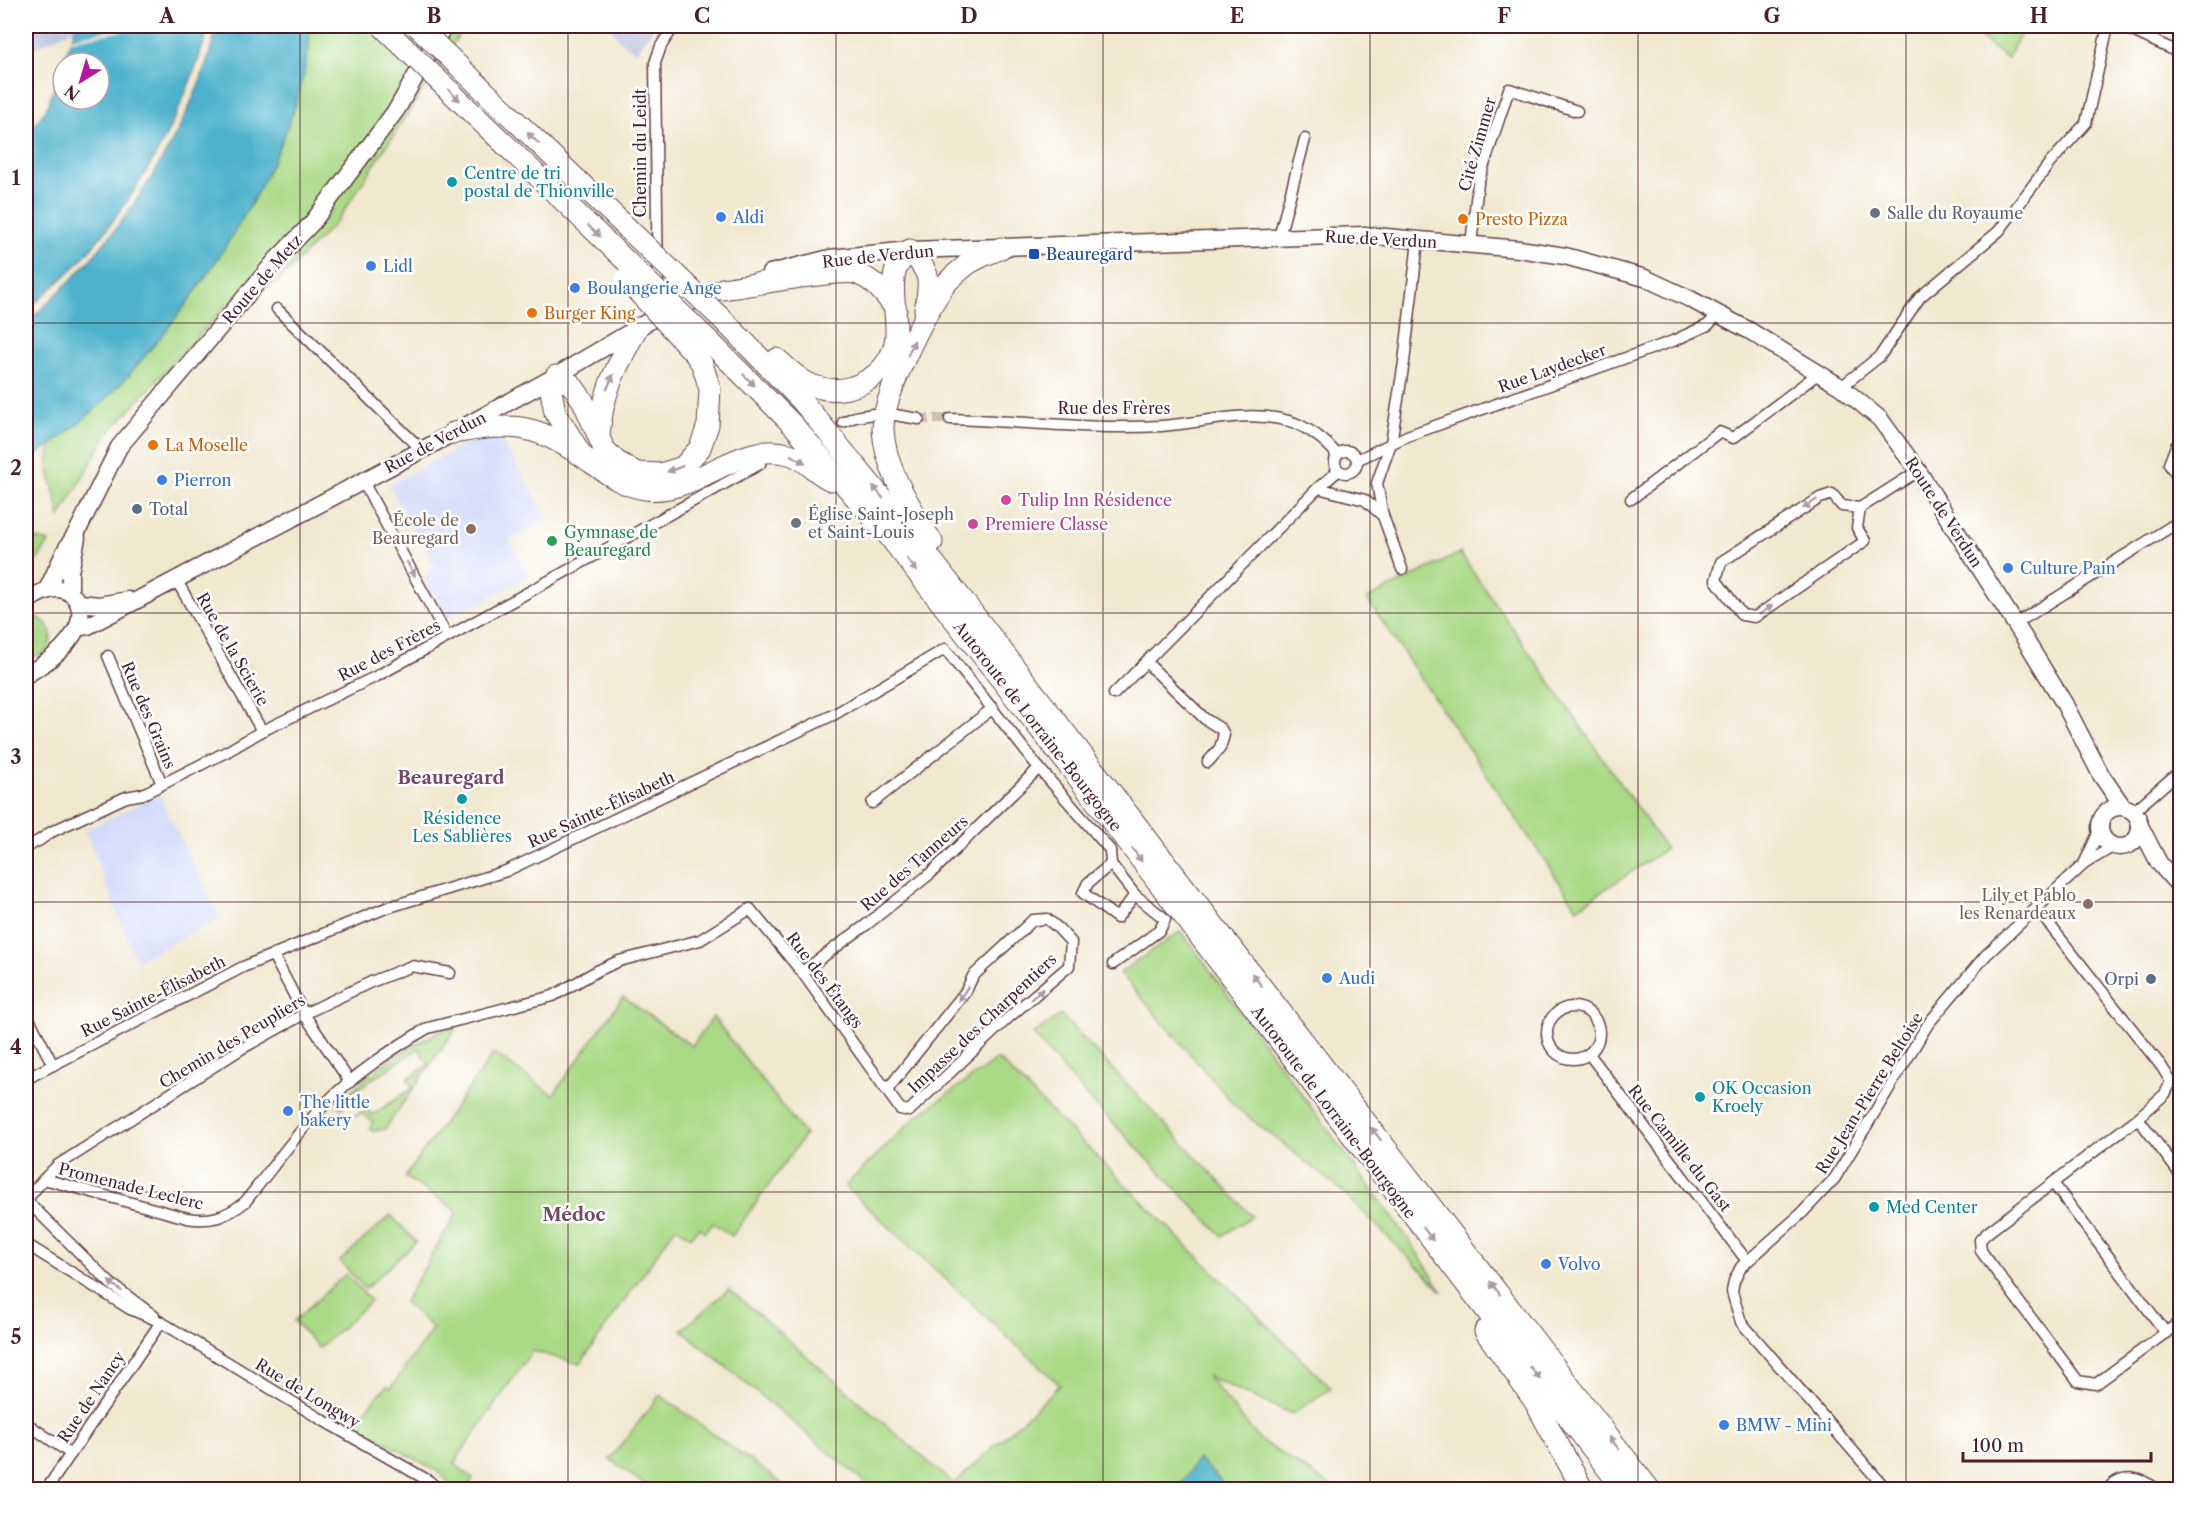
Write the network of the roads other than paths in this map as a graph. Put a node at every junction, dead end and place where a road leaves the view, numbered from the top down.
1 (382, 26) edge
2 (417, 26) edge
3 (444, 26) edge
4 (674, 26) edge
5 (2108, 26) edge
6 (2122, 26) edge
7 (2181, 53) edge
8 (1577, 111) dead end
9 (1305, 139) dead end
10 (1279, 237) junction
11 (1418, 241) junction
12 (1471, 244) junction
13 (1001, 248) junction
14 (910, 250) junction
15 (657, 285) junction
16 (723, 289) junction
17 (677, 307) junction
18 (277, 309) dead end
19 (896, 309) junction
20 (661, 314) junction
21 (1719, 314) junction
22 (923, 321) junction
23 (725, 322) junction
24 (637, 328) junction
25 (701, 347) junction
26 (1819, 373) junction
27 (556, 376) junction
28 (1841, 387) junction
29 (873, 414) dead end
30 (895, 415) dead end
31 (919, 419) tunnel mouth
32 (950, 419) tunnel mouth
33 (843, 422) dead end
34 (453, 433) junction
35 (598, 438) junction
36 (2181, 441) edge
37 (1391, 443) junction
38 (422, 450) junction
39 (1337, 455) junction
40 (583, 456) junction
41 (1357, 460) junction
42 (760, 464) dead end
43 (1338, 471) junction
44 (1918, 471) junction
45 (362, 480) junction
46 (2181, 480) edge
47 (849, 487) junction
48 (1318, 488) junction
49 (1631, 499) dead end
50 (1860, 508) junction
51 (1383, 516) junction
52 (2181, 521) edge
53 (78, 530) junction
54 (1402, 569) dead end
55 (177, 581) junction
56 (47, 590) junction
57 (144, 597) junction
58 (75, 598) junction
59 (26, 602) edge
60 (2015, 624) junction
61 (77, 628) junction
62 (988, 632) junction
63 (447, 636) junction
64 (108, 657) dead end
65 (1146, 662) junction
66 (26, 675) edge
67 (1114, 694) dead end
68 (993, 708) junction
69 (262, 731) junction
70 (1208, 762) dead end
71 (1039, 768) junction
72 (2181, 771) edge
73 (2101, 775) junction
74 (162, 784) junction
75 (872, 803) dead end
76 (2106, 812) junction
77 (2132, 815) junction
78 (2100, 830) junction
79 (2120, 846) junction
80 (26, 847) edge
81 (2160, 863) junction
82 (1111, 864) junction
83 (2084, 864) junction
84 (2181, 887) edge
85 (1134, 896) junction
86 (750, 909) joint
87 (2037, 909) junction
88 (273, 955) junction
89 (1113, 964) dead end
90 (802, 972) junction
91 (450, 973) dead end
92 (26, 1013) edge
93 (304, 1014) junction
94 (1589, 1054) junction
95 (53, 1065) junction
96 (874, 1071) joint
97 (26, 1079) edge
98 (350, 1082) junction
99 (887, 1090) junction
100 (2138, 1118) junction
101 (2181, 1174) edge
102 (44, 1179) junction
103 (2053, 1183) junction
104 (26, 1200) edge
105 (26, 1244) edge
106 (1448, 1260) junction
107 (1747, 1261) junction
108 (161, 1322) junction
109 (2181, 1322) edge
110 (2166, 1333) junction
111 (26, 1423) edge
112 (71, 1454) junction
113 (46, 1490) edge
114 (439, 1490) edge
115 (1584, 1490) edge
116 (1624, 1490) edge
117 (1650, 1490) edge
118 (1887, 1490) edge
119 (2107, 1490) edge
120 (2158, 1490) edge

1 -> 25 highway, bridge
23 -> 2 highway, Autoroute de Lorraine-Bourgogne, bridge
3 - 53 main road, Route de Metz
4 - 15 street, Chemin du Leidt
5 - 28 street
6 - 7 street
8 - 12 street, Cité Zimmer
9 - 10 street
10 - 11 main road, Rue de Verdun
10 - 13 main road, Rue de Verdun
11 - 12 main road, Rue de Verdun
11 - 37 street
12 - 21 main road, Rue de Verdun
13 - 14 main road, Rue de Verdun
13 - 22 highway
14 - 16 main road, Rue de Verdun
14 - 19 highway
14 - 22 highway
15 - 17 street
15 - 20 street, Chemin du Leidt
16 - 17 main road, Rue de Verdun
16 - 19 highway
17 - 20 main road, Rue de Verdun
18 - 38 street
19 - 23 highway
20 - 24 main road, Rue de Verdun
21 - 26 main road, Route de Verdun
21 - 37 street, Rue Laydecker
62 -> 22 highway
62 -> 23 highway, Autoroute de Lorraine-Bourgogne
24 - 27 main road, Rue de Verdun
35 -> 24 highway
25 -> 35 highway
25 -> 47 highway, Autoroute de Lorraine-Bourgogne
26 - 28 main road, Route de Verdun
26 - 49 street
27 - 34 main road, Rue de Verdun
27 - 35 highway
27 - 40 highway
28 - 44 main road, Route de Verdun
29 - 33 street
30 - 31 street
32 - 39 street, Rue des Frères
34 - 38 main road, Rue de Verdun
34 - 40 highway
36 - 46 street
37 - 41 street, Rue Laydecker
37 - 51 street
38 - 45 main road, Rue de Verdun
39 - 41 street
39 - 43 street
40 -> 47 highway
41 - 43 street
42 - 63 street, Rue des Frères
43 - 48 street
44 - 50 street
44 - 60 main road, Route de Verdun
45 - 55 main road, Rue de Verdun
45 -> 63 street
47 -> 106 highway, Autoroute de Lorraine-Bourgogne
48 - 51 street
48 - 65 street
50 -> 50 street
51 - 54 street
52 - 60 street
53 - 56 main road, Route de Metz
53 - 58 main road, Route de Metz
55 - 57 main road, Rue de Verdun
55 - 69 street, Rue de la Scierie
56 - 58 main road
56 - 59 main road
57 - 58 main road
57 - 61 main road, Rue de Verdun
58 - 61 main road, Route de Metz
60 - 73 main road, Route de Verdun
61 - 66 main road
117 -> 62 highway, Autoroute de Lorraine-Bourgogne
63 - 69 street, Rue des Frères
64 - 74 street, Rue des Grains
65 - 67 street
65 - 70 street
68 - 71 street
68 - 75 street
68 - 88 street, Rue Sainte-Élisabeth
69 - 74 street, Rue des Frères
71 - 82 street
71 - 90 street, Rue des Tanneurs
72 - 77 street
73 - 76 main road, Route de Verdun
73 - 77 main road, Route de Verdun
74 - 80 street, Rue des Frères
76 - 77 main road
76 - 78 main road
77 - 79 main road
77 - 81 main road, Route de Verdun
78 - 79 main road
78 - 83 street
79 - 81 main road, Route de Verdun
79 - 83 street
81 - 84 main road, Route de Verdun
82 - 85 street
82 - 85 street
83 - 87 street, Rue Jean-Pierre Beltoise
85 - 89 street
86 - 90 street, Rue des Étangs
86 - 98 street, Promenade Leclerc
87 - 100 street
87 - 107 street, Rue Jean-Pierre Beltoise
88 - 93 street
88 - 95 street, Rue Sainte-Élisabeth
90 - 96 street, Rue des Étangs
91 - 93 street, Chemin des Peupliers
92 - 95 street
93 - 98 street
93 - 102 street, Chemin des Peupliers
94 - 94 street
94 - 107 street, Rue Camille du Gast
95 - 97 street, Rue Sainte-Élisabeth
96 - 99 street, Impasse des Charpentiers
98 - 102 street, Promenade Leclerc
99 -> 99 street, Impasse des Charpentiers
100 - 101 street
100 - 103 street
102 - 104 street, Promenade Leclerc
103 - 110 street
103 - 110 street
108 -> 104 street, Rue de Longwy
105 - 108 street, Rue de Longwy
106 - 115 highway
106 -> 116 highway, Autoroute de Lorraine-Bourgogne
107 - 118 street, Rue Jean-Pierre Beltoise
108 - 112 street, Rue de Nancy
108 - 114 street, Rue de Longwy
109 - 110 street
111 - 112 street
112 - 113 street, Rue de Nancy
119 - 120 street

